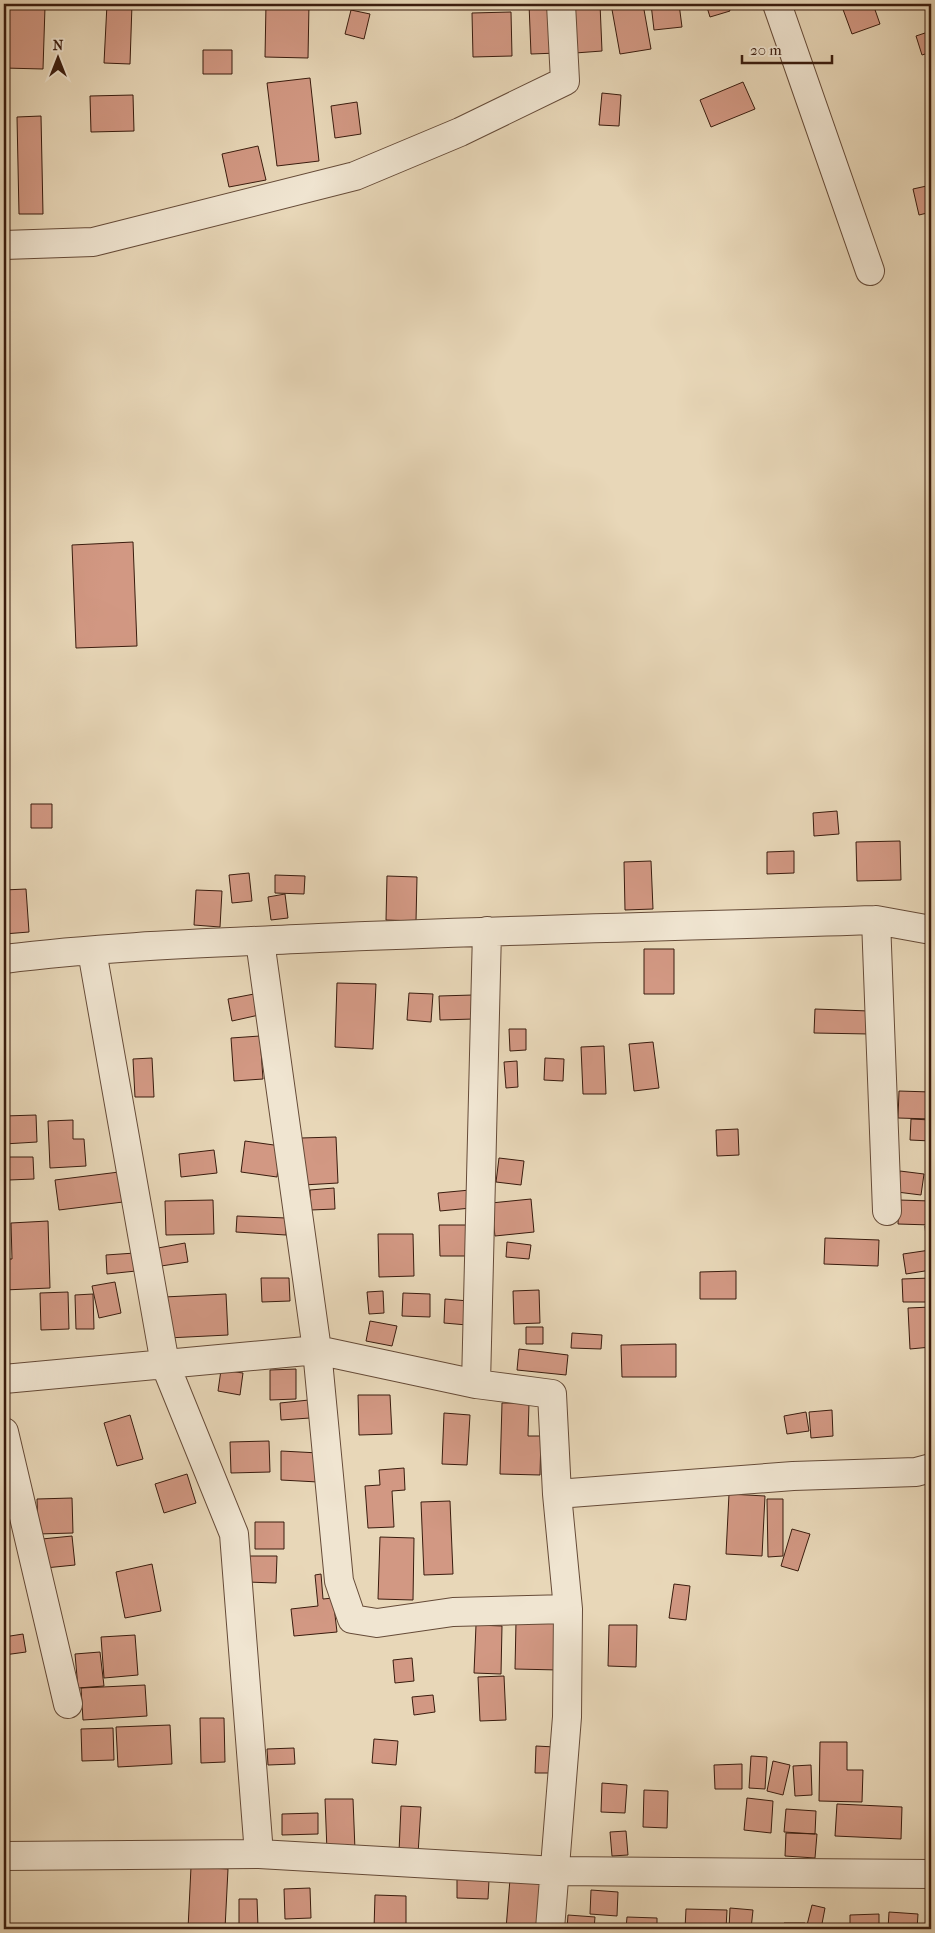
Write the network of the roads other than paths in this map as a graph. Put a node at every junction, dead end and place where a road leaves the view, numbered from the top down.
1 (561, 4) edge
2 (777, 4) edge
3 (4, 245) edge
4 (870, 271) dead end
5 (876, 920) junction
6 (931, 930) edge
7 (488, 931) junction
8 (260, 941) junction
9 (92, 951) junction
10 (4, 959) edge
11 (887, 1212) dead end
12 (317, 1350) junction
13 (165, 1364) junction
14 (4, 1379) edge
15 (476, 1384) junction
16 (4, 1432) edge
17 (931, 1468) edge
18 (557, 1494) junction
19 (568, 1609) junction
20 (68, 1704) dead end
21 (259, 1854) junction
22 (4, 1856) edge
23 (556, 1871) junction
24 (931, 1874) edge
25 (550, 1929) edge

1 - 3 street
2 - 4 street
5 - 6 street
5 - 7 street
5 - 11 street
7 - 8 street
7 - 15 street
8 - 9 street
8 - 12 street
9 - 10 street
9 - 13 street
12 - 13 street
12 - 15 street
12 - 19 street
13 - 14 street
13 - 21 street
15 - 18 street
16 - 20 street
17 - 18 street
18 - 19 street
19 - 23 street
21 - 22 street
21 - 23 street
23 - 24 street
23 - 25 street

